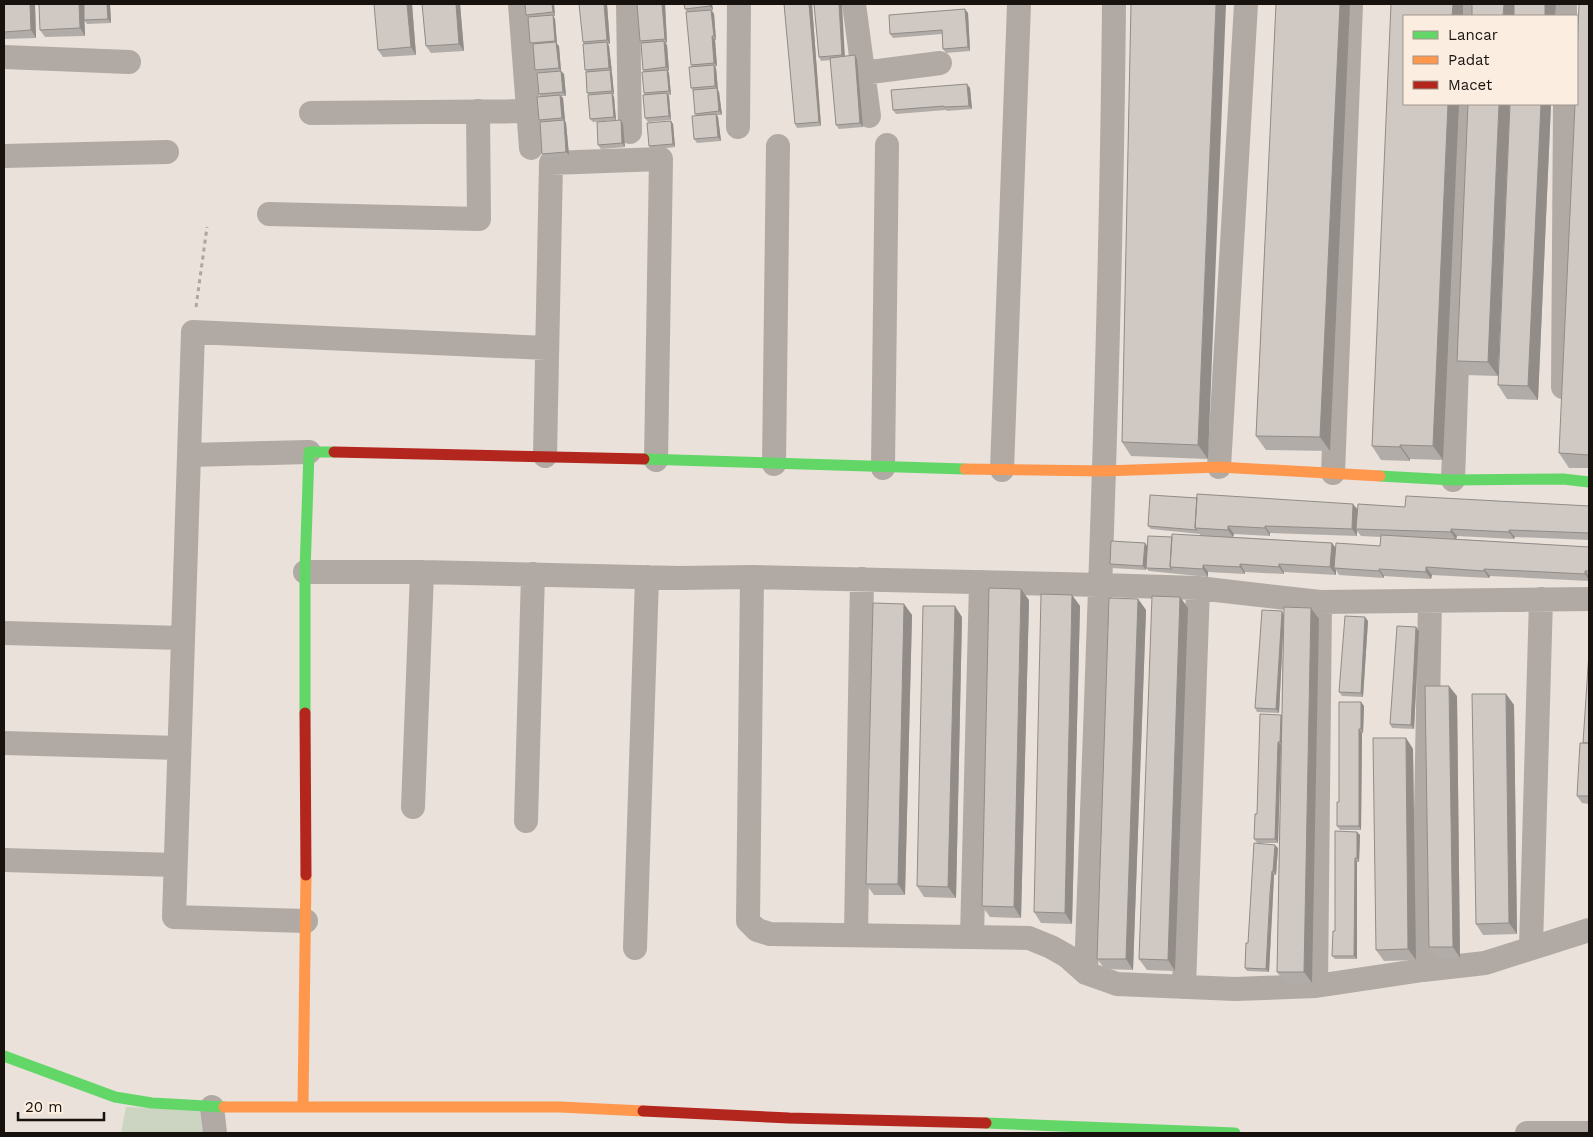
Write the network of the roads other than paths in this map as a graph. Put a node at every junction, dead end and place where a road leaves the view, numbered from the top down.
1 (520, 4) edge
2 (628, 4) edge
3 (739, 4) edge
4 (854, 4) edge
5 (1019, 4) edge
6 (1114, 4) edge
7 (1246, 4) edge
8 (1351, 4) edge
9 (4, 57) edge
10 (129, 62) dead end
11 (940, 63) dead end
12 (863, 73) junction
13 (1466, 105) edge
14 (1565, 105) edge
15 (478, 111) junction
16 (528, 111) junction
17 (311, 113) dead end
18 (869, 116) dead end
19 (738, 127) dead end
20 (630, 132) dead end
21 (887, 144) dead end
22 (778, 146) dead end
23 (531, 148) dead end
24 (167, 152) dead end
25 (4, 156) edge
26 (269, 214) dead end
27 (546, 348) junction
28 (1563, 410) edge
29 (309, 452) junction
30 (188, 455) junction
31 (545, 456) junction
32 (656, 460) junction
33 (774, 464) junction
34 (1219, 467) junction
35 (883, 468) junction
36 (1002, 470) junction
37 (1104, 471) junction
38 (1333, 473) junction
39 (1453, 480) junction
40 (1589, 482) edge
41 (305, 572) junction
42 (422, 572) junction
43 (533, 574) junction
44 (647, 577) junction
45 (752, 577) junction
46 (862, 579) junction
47 (981, 582) junction
48 (1101, 585) junction
49 (1198, 588) junction
50 (1541, 599) junction
51 (1589, 599) edge
52 (1430, 601) junction
53 (1320, 602) junction
54 (4, 633) edge
55 (182, 638) junction
56 (4, 743) edge
57 (179, 748) junction
58 (413, 808) dead end
59 (526, 821) dead end
60 (4, 860) edge
61 (175, 865) junction
62 (306, 921) junction
63 (1589, 930) edge
64 (856, 935) junction
65 (972, 938) junction
66 (1531, 947) junction
67 (635, 948) dead end
68 (1422, 970) junction
69 (1086, 974) junction
70 (1316, 986) junction
71 (1184, 987) junction
72 (4, 1056) edge
73 (303, 1106) junction
74 (212, 1107) junction
75 (789, 1126) edge
76 (1002, 1128) edge
77 (1589, 1132) edge
78 (215, 1133) edge
79 (1235, 1133) edge
80 (1527, 1133) edge

1 - 16 street
2 - 20 street
3 - 19 street
4 - 12 street
5 - 36 street
6 - 37 street
7 - 34 street
8 - 38 street
9 - 10 street
11 - 12 street
12 - 18 street
13 - 39 street
14 - 28 street
15 - 16 street
15 - 17 street
15 - 26 street
16 - 23 street
21 - 35 street
22 - 33 street
24 - 25 street
27 - 30 street
27 - 31 street
27 - 32 street
29 - 30 street
29 - 31 street
29 - 41 street
30 - 55 street
31 - 32 street
32 - 33 street
33 - 35 street
34 - 37 street
34 - 38 street
35 - 36 street
36 - 37 street
37 - 48 street
38 - 39 street
39 - 40 street
41 - 42 street
41 - 62 street
42 - 43 street
42 - 58 street
43 - 44 street
43 - 59 street
44 - 45 street
44 - 67 street
45 - 46 street
45 - 64 street
46 - 47 street
46 - 64 street
47 - 48 street
47 - 65 street
48 - 49 street
48 - 69 street
49 - 53 street
49 - 71 street
50 - 51 street
50 - 52 street
50 - 66 street
52 - 53 street
52 - 68 street
53 - 70 street
54 - 55 street
55 - 57 street
56 - 57 street
57 - 61 street
60 - 61 street
61 - 62 street
62 - 73 street
63 - 66 street
64 - 65 street
65 - 69 street
66 - 68 street
68 - 70 street
69 - 71 street
70 - 71 street
72 - 74 street
73 - 74 street
73 - 75 street
74 - 78 street
75 - 76 street
76 - 79 street
77 - 80 street

